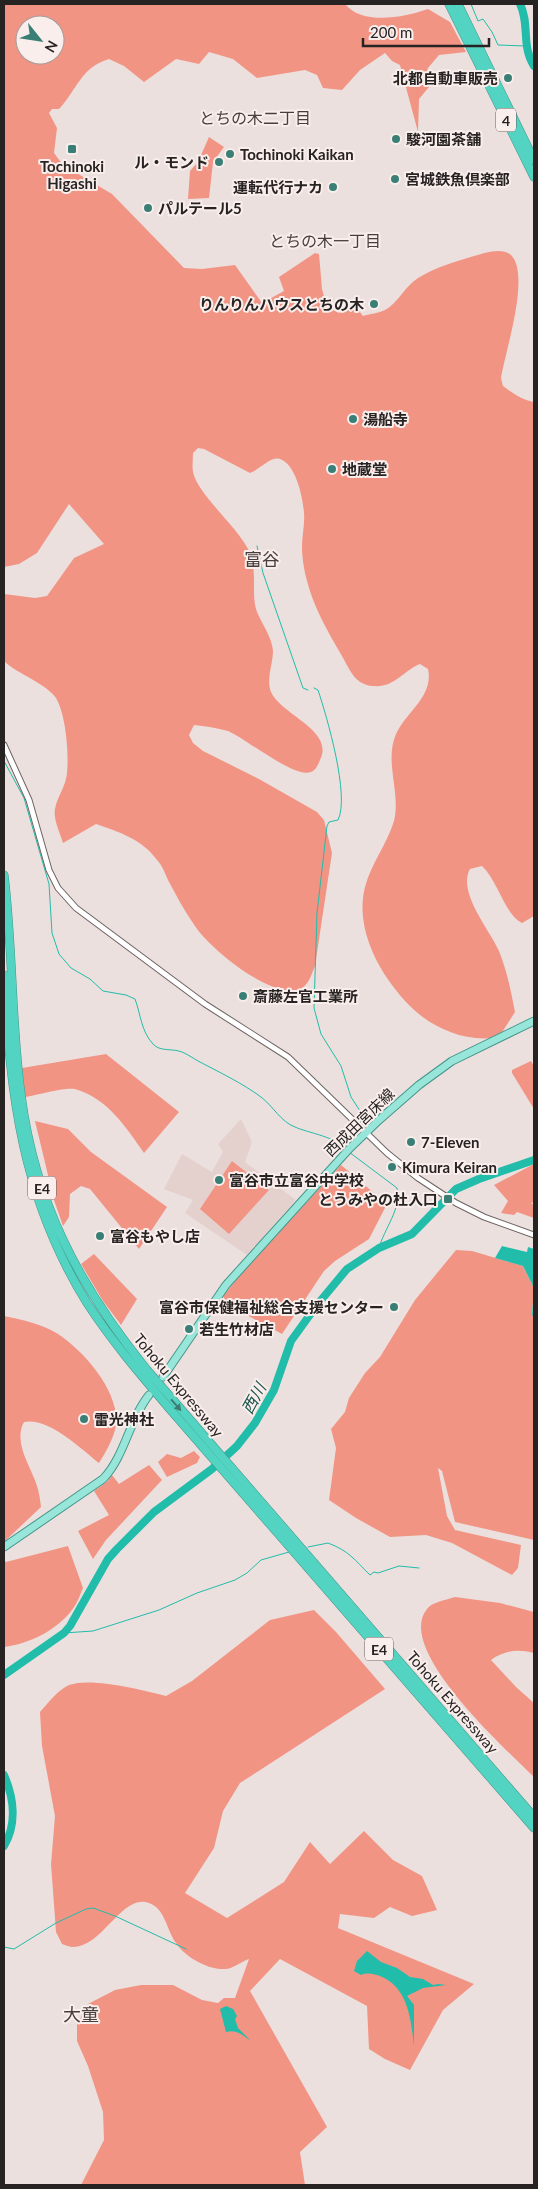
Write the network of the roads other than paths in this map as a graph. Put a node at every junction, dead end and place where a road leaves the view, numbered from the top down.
1 (449, 4) edge
2 (458, 4) edge
3 (534, 160) edge
4 (534, 177) edge
5 (4, 745) edge
6 (4, 875) edge
7 (4, 975) edge
8 (534, 1021) edge
9 (366, 1133) junction
10 (534, 1235) edge
11 (163, 1376) dead end
12 (149, 1395) dead end
13 (213, 1452) junction
14 (227, 1469) junction
15 (4, 1547) edge
16 (534, 1817) edge
17 (534, 1828) edge

1 - 4 highway, 4
2 - 3 highway, 4
5 - 9 street
6 -> 13 highway, Tohoku Expressway / E4
7 - 13 highway, Tohoku Expressway / E4
8 - 9 main road, 西成田宮床線
9 - 10 street
9 - 11 main road, 西成田宮床線
12 - 15 main road
13 - 14 highway, Tohoku Expressway / E4
14 - 16 highway, Tohoku Expressway / E4
14 - 17 highway, Tohoku Expressway / E4

